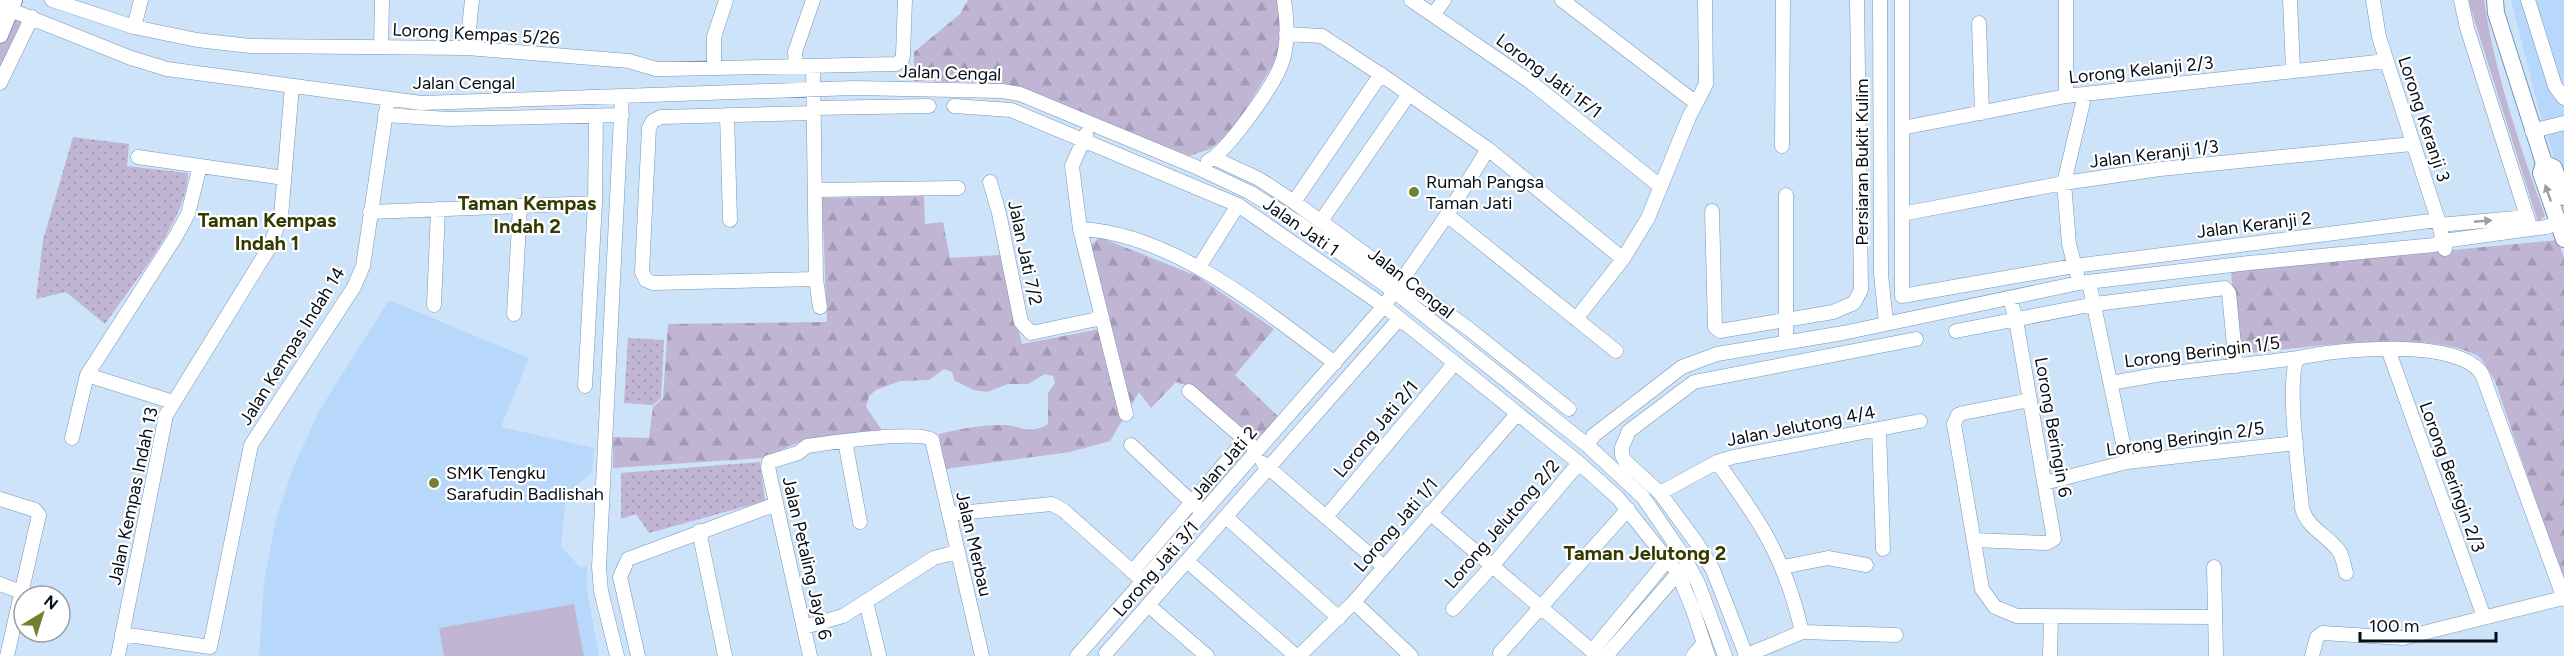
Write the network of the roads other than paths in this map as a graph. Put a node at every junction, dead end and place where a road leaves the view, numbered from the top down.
1 (51, 0) edge
2 (141, 0) edge
3 (382, 0) edge
4 (472, 0) edge
5 (726, 0) edge
6 (813, 0) edge
7 (905, 0) edge
8 (1284, 0) edge
9 (1412, 0) edge
10 (1444, 0) edge
11 (1562, 0) edge
12 (1705, 0) edge
13 (1783, 0) edge
14 (1857, 0) edge
15 (1880, 0) edge
16 (1902, 0) edge
17 (2066, 0) edge
18 (2290, 0) edge
19 (2373, 0) edge
20 (2461, 0) edge
21 (2495, 0) edge
22 (2528, 0) edge
23 (6, 5) edge
24 (1434, 14) junction
25 (35, 19) junction
26 (1979, 23) dead end
27 (134, 27) junction
28 (1286, 34) junction
29 (0, 35) edge
30 (381, 47) junction
31 (467, 48) junction
32 (2386, 61) junction
33 (796, 66) junction
34 (813, 66) junction
35 (714, 67) junction
36 (2293, 72) junction
37 (1381, 74) junction
38 (0, 83) edge
39 (292, 86) junction
40 (814, 90) junction
41 (1409, 94) junction
42 (2085, 94) junction
43 (622, 96) junction
44 (2066, 96) junction
45 (2564, 98) edge
46 (388, 99) junction
47 (1696, 103) junction
48 (929, 106) dead end
49 (954, 106) dead end
50 (814, 111) junction
51 (1982, 113) junction
52 (385, 115) junction
53 (596, 116) junction
54 (622, 116) junction
55 (727, 116) junction
56 (1090, 123) junction
57 (2564, 123) edge
58 (1902, 128) junction
59 (2532, 131) junction
60 (1083, 141) junction
61 (2412, 144) junction
62 (1782, 146) dead end
63 (1488, 149) junction
64 (138, 157) dead end
65 (1214, 158) junction
66 (2544, 163) junction
67 (200, 166) junction
68 (1196, 167) junction
69 (284, 178) junction
70 (990, 182) dead end
71 (2064, 183) junction
72 (1661, 187) junction
73 (958, 188) dead end
74 (815, 190) junction
75 (1786, 195) dead end
76 (2564, 197) edge
77 (1294, 202) junction
78 (595, 203) junction
79 (1238, 205) junction
80 (519, 206) junction
81 (438, 209) junction
82 (1712, 211) dead end
83 (370, 212) junction
84 (1902, 214) junction
85 (1447, 215) junction
86 (730, 220) dead end
87 (1321, 221) junction
88 (2439, 222) junction
89 (2529, 223) junction
90 (1080, 229) junction
91 (2562, 230) edge
92 (2441, 245) junction
93 (1623, 259) junction
94 (2074, 266) junction
95 (1199, 267) junction
96 (816, 279) junction
97 (2084, 283) junction
98 (1398, 285) junction
99 (2010, 298) junction
100 (2095, 304) junction
101 (434, 305) dead end
102 (1384, 306) junction
103 (820, 307) dead end
104 (514, 314) dead end
105 (1102, 318) junction
106 (1399, 319) junction
107 (1576, 319) junction
108 (1787, 320) junction
109 (2016, 321) junction
110 (1886, 323) junction
111 (1956, 331) dead end
112 (1843, 333) junction
113 (1916, 339) dead end
114 (1786, 342) junction
115 (2388, 349) junction
116 (1616, 351) dead end
117 (1846, 353) junction
118 (1335, 363) junction
119 (1454, 364) junction
120 (2296, 364) junction
121 (2236, 366) junction
122 (87, 375) junction
123 (2111, 383) junction
124 (585, 386) dead end
125 (1189, 391) dead end
126 (2030, 400) junction
127 (173, 402) junction
128 (1569, 409) dead end
129 (1126, 414) dead end
130 (1517, 414) junction
131 (1920, 421) dead end
132 (1879, 429) junction
133 (72, 438) dead end
134 (1245, 440) junction
135 (844, 441) junction
136 (2296, 443) junction
137 (1131, 445) dead end
138 (1587, 445) junction
139 (1256, 453) junction
140 (1717, 462) junction
141 (2127, 462) junction
142 (1579, 463) junction
143 (1269, 468) junction
144 (2044, 483) junction
145 (1660, 493) junction
146 (0, 499) edge
147 (1192, 503) junction
148 (776, 504) junction
149 (1628, 509) junction
150 (1204, 513) junction
151 (1430, 513) junction
152 (949, 514) junction
153 (1226, 517) junction
154 (1326, 517) junction
155 (860, 522) dead end
156 (699, 531) junction
157 (1974, 540) junction
158 (1883, 549) dead end
159 (957, 552) junction
160 (1684, 557) junction
161 (1187, 561) junction
162 (1493, 566) junction
163 (1673, 566) junction
164 (1866, 566) dead end
165 (1384, 567) junction
166 (1784, 567) junction
167 (2214, 567) dead end
168 (2346, 573) dead end
169 (1137, 576) junction
170 (23, 584) edge
171 (2563, 594) edge
172 (866, 602) junction
173 (1354, 602) junction
174 (1148, 605) junction
175 (1541, 607) junction
176 (1453, 609) dead end
177 (2051, 617) junction
178 (2215, 617) junction
179 (2484, 617) junction
180 (1339, 618) junction
181 (804, 627) junction
182 (1802, 632) junction
183 (12, 633) edge
184 (123, 634) junction
185 (1896, 635) dead end
186 (1090, 640) junction
187 (1706, 650) edge
188 (1500, 653) dead end
189 (1595, 653) edge
190 (879, 655) edge
191 (1107, 655) edge
192 (7, 656) edge
193 (118, 656) edge
194 (617, 656) edge
195 (638, 656) edge
196 (725, 656) edge
197 (810, 656) edge
198 (982, 656) edge
199 (1077, 656) edge
200 (1207, 656) edge
201 (1297, 656) edge
202 (1411, 656) edge
203 (1606, 656) edge
204 (1693, 656) edge
205 (1725, 656) edge
206 (1746, 656) edge
207 (2050, 656) edge
208 (2216, 656) edge
209 (2312, 656) edge

1 - 25 street
1 - 27 street, Lorong Kempas 5/26
2 - 27 street
3 - 30 street
4 - 31 street
5 - 35 street
6 - 33 street
7 - 34 street, Lorong Kempas 5/26
8 - 28 street
9 - 24 street, Lorong Jati 1F/1
10 - 24 street
11 - 47 street
12 - 47 street
13 - 62 street
14 - 108 street
15 - 110 street, Persiaran Bukit Kulim
16 - 58 street
17 - 44 street
18 - 36 street
19 - 32 street, Lorong Keranji 3
20 - 89 street
21 - 59 main road
22 - 45 street
23 - 25 street, Jalan Cengal
23 - 29 main road
24 - 72 street, Lorong Jati 1F/1
25 - 38 street
25 - 39 street, Jalan Cengal
26 - 51 street
27 - 30 street, Lorong Kempas 5/26
28 - 37 street
28 - 65 street
30 - 31 street, Lorong Kempas 5/26
31 - 35 street, Lorong Kempas 5/26
32 - 36 street, Lorong Kelanji 2/3
32 - 61 street, Lorong Keranji 3
33 - 34 street, Lorong Kempas 5/26
33 - 35 street, Lorong Kempas 5/26
34 - 40 street
36 - 42 street, Lorong Kelanji 2/3
37 - 41 street
37 - 77 street
39 - 46 street, Jalan Cengal
39 - 69 street, Jalan Kempas Indah 13
40 - 43 street, Jalan Cengal
40 - 50 street
40 - 56 street, Jalan Cengal
41 - 63 street
41 - 87 street
42 - 44 street, Lorong Kelanji 2/3
42 - 71 street
43 - 46 street, Jalan Cengal
43 - 54 street
44 - 51 street, Lorong Kelanji 2/3
46 - 52 street, Jalan Kempas Indah 14
47 - 72 street
48 - 50 street
49 - 60 street, Jalan Jati 1
50 - 55 street
50 - 74 street
51 - 58 street, Lorong Kelanji 2/3
52 - 53 street
52 - 83 street, Jalan Kempas Indah 14
53 - 54 street
53 - 78 street
54 - 194 street
55 - 86 street
55 - 96 street
56 - 60 street
56 - 68 street, Jalan Cengal
57 - 59 street
58 - 84 street
59 - 66 main road
60 - 79 street, Jalan Jati 1
60 - 90 street
61 - 71 street, Jalan Keranji 1/3
61 - 88 street, Lorong Keranji 3
63 - 85 street
63 - 93 street
64 - 67 street
65 - 68 street
65 - 77 street
66 - 76 main road
91 -> 66 main road
67 - 69 street
67 - 122 street
68 - 98 street, Jalan Cengal
69 - 127 street, Jalan Kempas Indah 13
70 - 105 street, Jalan Jati 7/2
71 - 84 street, Jalan Keranji 1/3
71 - 94 street
72 - 93 street
73 - 74 street
74 - 96 street
75 - 108 street
77 - 87 street
78 - 80 street
78 - 124 street
79 - 95 street
79 - 102 street, Jalan Jati 1
80 - 81 street
80 - 104 street
81 - 83 street
81 - 101 street
82 - 108 street
83 - 184 street, Jalan Kempas Indah 14
84 - 94 street, Jalan Keranji 2
85 - 98 street
85 - 107 street
87 - 98 street
88 -> 89 street, Jalan Keranji 2
88 - 92 street, Lorong Keranji 3
88 - 94 street, Jalan Keranji 2
89 - 91 street
89 - 92 street
90 - 95 street
90 - 105 street
91 - 92 street
92 - 97 street
93 - 107 street
94 - 97 street
95 - 118 street
96 - 103 street
97 - 99 street
97 - 100 street
98 - 102 street, Jalan Jati 2
98 - 128 street
98 - 138 street, Jalan Cengal
99 - 109 street, Lorong Beringin 6
99 - 110 street
100 - 109 street
100 - 121 street
100 - 123 street
102 - 106 street, Jalan Jati 1
102 - 118 street, Jalan Jati 2
105 - 129 street
106 - 119 street, Jalan Jati 1
106 - 143 street, Lorong Jati 3/1
107 - 116 street
108 - 114 street
109 - 111 street
109 - 126 street, Lorong Beringin 6
110 - 112 street
112 - 114 street
112 - 117 street
113 - 117 street
114 - 138 street
115 - 120 street, Lorong Beringin 1/5
115 - 171 street, Lorong Beringin 1/5
115 - 179 street, Lorong Beringin 2/3
117 - 145 street
118 - 139 street, Jalan Jati 2
119 - 130 street, Jalan Jati 1
119 - 154 street, Lorong Jati 2/1
120 - 121 street, Lorong Beringin 1/5
120 - 136 street
121 - 123 street, Lorong Beringin 1/5
122 - 127 street
122 - 133 street
123 - 141 street
125 - 134 street
126 - 144 street, Lorong Beringin 6
126 - 157 street
127 - 184 street, Jalan Kempas Indah 13
130 - 142 street, Jalan Jati 1
130 - 151 street, Lorong Jati 1/1
131 - 132 street, Jalan Jelutong 4/4
132 - 140 street, Jalan Jelutong 4/4
132 - 158 street
134 - 139 street
134 - 147 street
135 - 148 street, Jalan Petaling Jaya 6
135 - 152 street, Jalan Merbau
135 - 155 street
136 - 141 street, Lorong Beringin 2/5
136 - 168 street
137 - 147 street
138 - 160 street, Jalan Cengal
139 - 143 street
139 - 150 street, Jalan Jati 2
140 - 145 street, Jalan Jelutong 4/4
140 - 166 street
141 - 144 street, Lorong Beringin 2/5
142 - 149 street, Jalan Jati 1
142 - 162 street, Lorong Jelutong 2/2
143 - 153 street, Lorong Jati 3/1
143 - 154 street
144 - 157 street, Lorong Beringin 6
145 - 206 street
146 - 170 street
147 - 150 street
147 - 169 street
148 - 156 street
148 - 181 street, Jalan Petaling Jaya 6
149 - 163 street, Jalan Jati 1
149 - 175 street
150 - 169 street, Jalan Jati 2
151 - 162 street
151 - 165 street, Lorong Jati 1/1
152 - 159 street, Jalan Merbau
152 - 169 street
153 - 161 street, Lorong Jati 3/1
153 - 180 street
154 - 165 street
156 - 195 street
156 - 196 street
157 - 177 street
159 - 172 street
159 - 198 street, Jalan Merbau
160 - 163 street
160 - 205 street, Jalan Cengal
161 - 174 street, Lorong Jati 3/1
161 - 201 street
162 - 175 street
162 - 176 street, Lorong Jelutong 2/2
163 - 187 street, Jalan Jati 1
163 - 189 street
163 - 203 street
164 - 166 street
165 - 173 street, Lorong Jati 1/1
166 - 182 street
167 - 178 street
169 - 186 street, Jalan Jati 2
171 - 179 street
172 - 181 street
172 - 190 street
173 - 180 street, Lorong Jati 1/1
173 - 202 street
174 - 191 street, Lorong Jati 3/1
174 - 200 street
175 - 188 street
175 - 189 street
177 - 178 street
177 - 207 street
178 - 208 street
179 - 209 street
180 - 201 street, Lorong Jati 1/1
181 - 197 street, Jalan Petaling Jaya 6
182 - 185 street
182 - 206 street
183 - 192 street
184 - 193 street, Jalan Kempas Indah 13
186 - 191 street
186 - 199 street, Jalan Jati 2
187 - 204 street

